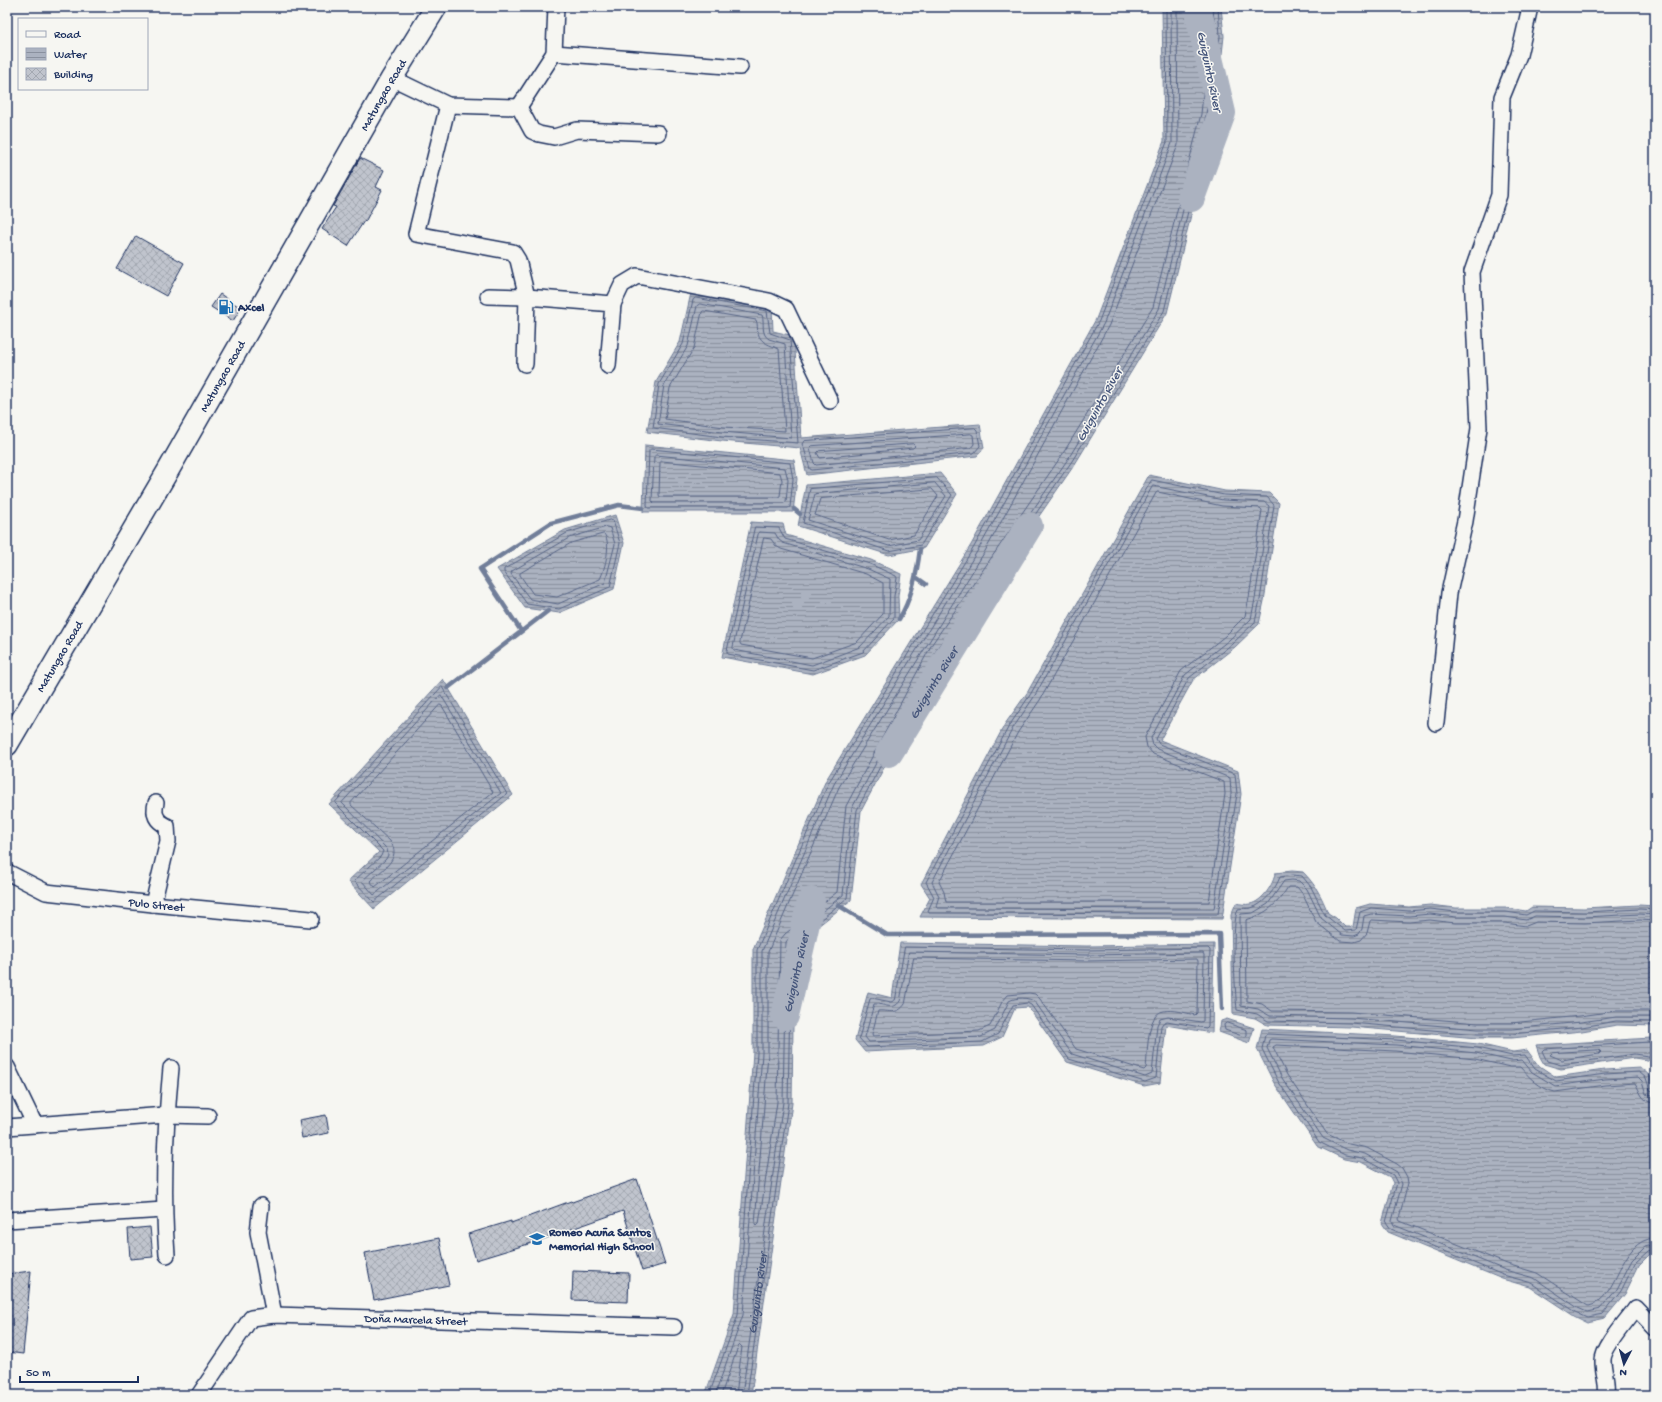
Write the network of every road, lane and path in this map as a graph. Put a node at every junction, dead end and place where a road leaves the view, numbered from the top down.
1 (436, 7) edge
2 (556, 7) edge
3 (1530, 7) edge
4 (554, 53) junction
5 (740, 67) dead end
6 (392, 78) junction
7 (448, 105) junction
8 (519, 107) junction
9 (658, 133) dead end
10 (488, 296) dead end
11 (527, 297) junction
12 (613, 304) junction
13 (525, 364) dead end
14 (608, 366) dead end
15 (830, 401) dead end
16 (1436, 723) dead end
17 (7, 745) edge
18 (156, 802) dead end
19 (7, 872) edge
20 (152, 904) junction
21 (311, 919) dead end
22 (7, 1067) edge
23 (171, 1068) dead end
24 (166, 1115) junction
25 (208, 1116) dead end
26 (35, 1125) junction
27 (7, 1127) edge
28 (261, 1206) dead end
29 (164, 1210) junction
30 (7, 1220) edge
31 (166, 1255) dead end
32 (274, 1315) junction
33 (674, 1326) dead end
34 (1655, 1328) edge
35 (199, 1395) edge
36 (1606, 1395) edge

1 - 6 main road, Matungao Road
2 - 4 street
3 - 16 street
4 - 5 street
4 - 8 street
6 - 7 street
6 - 17 main road, Matungao Road
7 - 8 street
7 - 11 street
8 - 9 street
10 - 11 street
11 - 12 street
11 - 13 street
12 - 14 street
12 - 15 street
18 - 20 street
19 - 20 street, Pulo Street
20 - 21 street, Pulo Street
22 - 26 street
23 - 24 street
24 - 25 street
24 - 26 street
24 - 29 street
26 - 27 street
28 - 32 street
29 - 30 street
29 - 31 street
32 - 33 street, Doña Marcela Street
32 - 35 street, Doña Marcela Street
34 - 36 street

